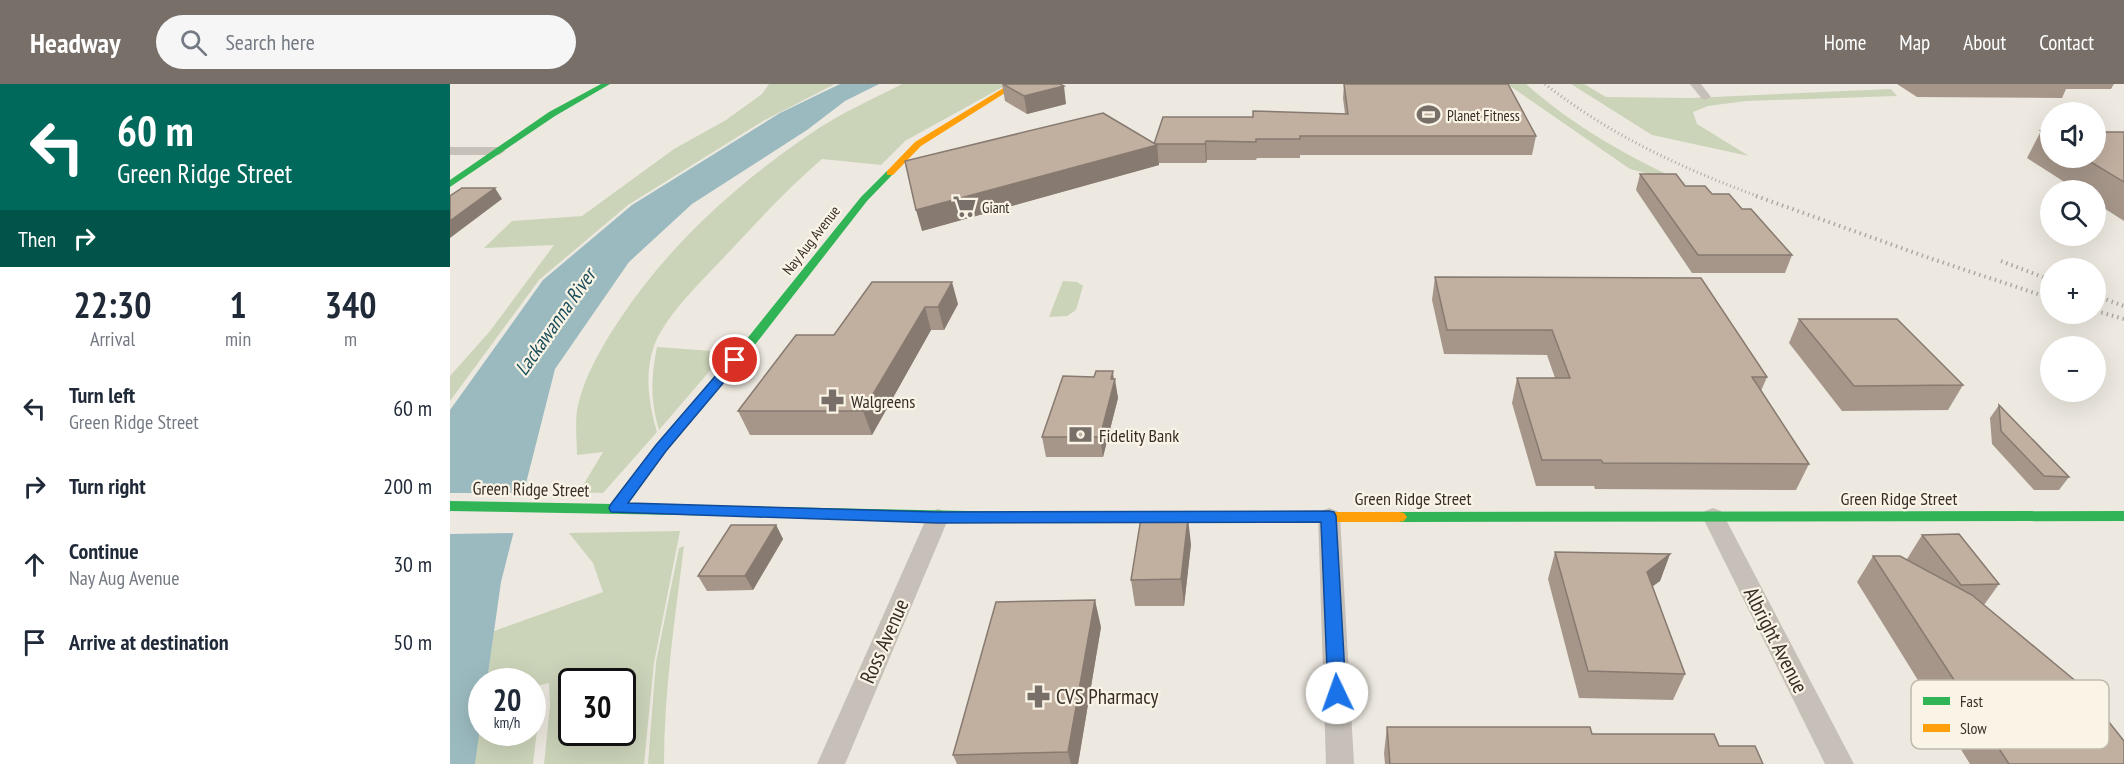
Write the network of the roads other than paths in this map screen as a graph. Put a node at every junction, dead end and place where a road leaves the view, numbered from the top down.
1 (606, 84) edge
2 (1015, 84) edge
3 (1695, 84) edge
4 (1706, 97) dead end
5 (450, 151) edge
6 (498, 151) junction
7 (450, 184) edge
8 (450, 506) edge
9 (617, 508) junction
10 (1329, 516) junction
11 (1713, 516) junction
12 (2124, 516) edge
13 (938, 517) junction
14 (831, 764) edge
15 (1340, 764) edge
16 (1840, 764) edge

1 - 6 main road
2 - 9 main road, Nay Aug Avenue
3 - 4 street
5 - 6 street
6 - 7 main road
8 - 9 main road, Green Ridge Street
9 - 13 main road, Green Ridge Street
10 - 11 main road, Green Ridge Street
10 - 13 main road, Green Ridge Street
10 - 15 street
11 - 12 main road, Green Ridge Street
11 - 16 street, Albright Avenue
13 - 14 street, Ross Avenue

